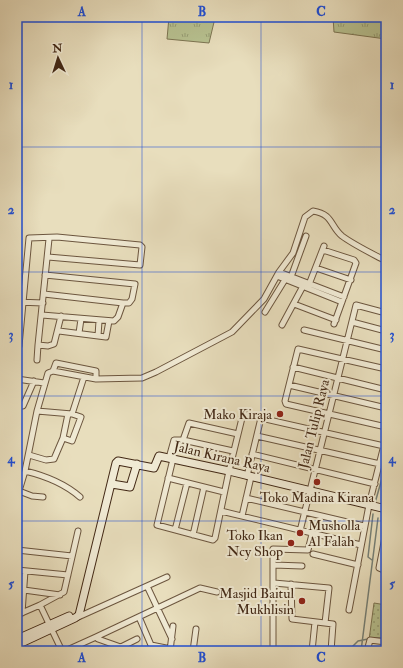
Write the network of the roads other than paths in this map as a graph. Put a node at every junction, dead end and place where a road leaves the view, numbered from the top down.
1 (306, 236) dead end
2 (49, 239) junction
3 (48, 257) junction
4 (386, 261) edge
5 (316, 268) junction
6 (278, 274) junction
7 (45, 275) junction
8 (288, 278) junction
9 (351, 280) junction
10 (306, 287) junction
11 (44, 294) junction
12 (343, 299) junction
13 (20, 302) edge
14 (122, 303) junction
15 (43, 304) junction
16 (294, 304) junction
17 (265, 312) dead end
18 (386, 313) edge
19 (42, 315) junction
20 (61, 316) junction
21 (80, 319) junction
22 (99, 320) junction
23 (109, 321) junction
24 (352, 322) junction
25 (282, 325) dead end
26 (304, 330) dead end
27 (59, 331) junction
28 (386, 331) edge
29 (79, 333) junction
30 (98, 336) junction
31 (347, 341) junction
32 (38, 345) junction
33 (19, 346) dead end
34 (386, 350) edge
35 (342, 359) junction
36 (37, 360) dead end
37 (293, 366) junction
38 (76, 367) junction
39 (386, 369) edge
40 (53, 371) junction
41 (74, 375) junction
42 (84, 377) junction
43 (337, 377) junction
44 (17, 379) edge
45 (96, 379) junction
46 (34, 381) junction
47 (44, 383) junction
48 (289, 385) junction
49 (386, 390) edge
50 (333, 395) junction
51 (17, 406) edge
52 (386, 408) edge
53 (37, 411) junction
54 (328, 413) junction
55 (70, 414) junction
56 (261, 418) junction
57 (386, 427) edge
58 (323, 432) junction
59 (238, 434) junction
60 (257, 436) junction
61 (386, 437) edge
62 (63, 438) junction
63 (183, 440) junction
64 (384, 446) junction
65 (319, 450) junction
66 (233, 451) junction
67 (252, 454) junction
68 (29, 455) junction
69 (171, 458) junction
70 (137, 464) junction
71 (380, 464) junction
72 (315, 469) junction
73 (25, 471) junction
74 (229, 471) junction
75 (249, 476) junction
76 (168, 478) junction
77 (187, 483) junction
78 (112, 484) junction
79 (375, 484) junction
80 (204, 487) junction
81 (310, 490) junction
82 (18, 491) edge
83 (224, 492) junction
84 (43, 497) dead end
85 (80, 497) dead end
86 (246, 498) junction
87 (372, 506) junction
88 (385, 509) edge
89 (221, 511) junction
90 (305, 512) junction
91 (242, 516) junction
92 (364, 526) junction
93 (175, 530) junction
94 (78, 531) dead end
95 (300, 531) junction
96 (386, 532) edge
97 (312, 534) junction
98 (193, 535) junction
99 (361, 545) junction
100 (17, 550) edge
101 (384, 550) edge
102 (313, 554) dead end
103 (72, 556) junction
104 (274, 565) junction
105 (358, 565) junction
106 (302, 566) dead end
107 (17, 570) edge
108 (24, 571) junction
109 (386, 571) edge
110 (68, 575) junction
111 (167, 577) dead end
112 (274, 583) junction
113 (291, 584) junction
114 (147, 586) junction
115 (24, 590) junction
116 (217, 592) dead end
117 (60, 595) junction
118 (40, 604) junction
119 (158, 608) junction
120 (349, 610) dead end
121 (80, 611) junction
122 (20, 614) edge
123 (139, 617) junction
124 (75, 618) junction
125 (315, 622) junction
126 (325, 623) junction
127 (173, 626) dead end
128 (51, 627) junction
129 (196, 629) dead end
130 (96, 637) junction
131 (17, 639) edge
132 (137, 639) dead end
133 (172, 639) junction
134 (386, 642) edge
135 (128, 644) junction
136 (17, 645) edge
137 (121, 647) junction
138 (72, 650) edge
139 (170, 650) edge
140 (62, 651) edge
141 (65, 651) edge
142 (132, 651) edge
143 (193, 651) edge
144 (273, 651) edge
145 (312, 651) edge
146 (331, 651) edge
147 (367, 651) edge

1 - 8 street
2 - 3 street
2 - 3 street
2 - 13 street
3 - 7 street
4 - 6 street
5 - 9 street
5 - 9 street
5 - 10 street
6 - 8 street
6 - 45 street
7 - 11 street
7 - 14 street
8 - 10 street
8 - 10 street
8 - 17 street
9 - 12 street
10 - 12 street
10 - 16 street
11 - 14 street
11 - 15 street
12 - 16 street
13 - 15 street
13 - 33 street
14 - 23 street
15 - 19 street
16 - 25 street
18 - 24 street, Jalan Tulip Raya
19 - 20 street
19 - 32 street
20 - 21 street
20 - 27 street
21 - 22 street
21 - 29 street
22 - 23 street
22 - 30 street
23 - 30 street
24 - 28 street
24 - 31 street, Jalan Tulip Raya
26 - 31 street
27 - 29 street
27 - 32 street
29 - 30 street
31 - 34 street
31 - 35 street, Jalan Tulip Raya
32 - 36 street
35 - 37 street
35 - 39 street
35 - 43 street, Jalan Tulip Raya
37 - 43 street
37 - 48 street
38 - 40 street
38 - 41 street
38 - 45 street
40 - 41 street
40 - 47 street
41 - 42 street
42 - 45 street
42 - 55 street
43 - 49 street
43 - 50 street, Jalan Tulip Raya
44 - 46 street
46 - 47 street
46 - 51 street
47 - 53 street
48 - 50 street
48 - 54 street
50 - 52 street
50 - 54 street, Jalan Tulip Raya
53 - 55 street
53 - 68 street
54 - 57 street
54 - 58 street, Jalan Tulip Raya
55 - 62 street
55 - 62 street
56 - 58 street
56 - 59 street
56 - 60 street
58 - 64 street
58 - 65 street, Jalan Tulip Raya
59 - 63 street
59 - 66 street
60 - 65 street
60 - 67 street
61 - 64 street
62 - 68 street
63 - 66 street
63 - 69 street
64 - 71 street
65 - 71 street
65 - 72 street, Jalan Tulip Raya
66 - 74 street
67 - 72 street
67 - 75 street
68 - 73 street
69 - 70 street, Jalan Kirana Raya
69 - 74 street, Jalan Kirana Raya
69 - 76 street
70 - 78 street
70 - 78 street
71 - 79 street
72 - 79 street
72 - 81 street, Jalan Tulip Raya
73 - 82 street
73 - 85 street
74 - 75 street, Jalan Kirana Raya
74 - 83 street
75 - 81 street, Jalan Kirana Raya
75 - 86 street
76 - 77 street
76 - 93 street
77 - 80 street
77 - 93 street
78 - 121 street
79 - 87 street
80 - 83 street
80 - 98 street
81 - 87 street, Jalan Kirana Raya
81 - 90 street, Jalan Tulip Raya
82 - 84 street
83 - 89 street
86 - 90 street
86 - 91 street
87 - 88 street, Jalan Kirana Raya
87 - 92 street
89 - 91 street
89 - 98 street
90 - 92 street
90 - 95 street, Jalan Tulip Raya
91 - 95 street
92 - 99 street
93 - 98 street
94 - 103 street
95 - 97 street
96 - 101 street
97 - 99 street
97 - 104 street
99 - 105 street
100 - 103 street
101 - 109 street
102 - 105 street
103 - 110 street
104 - 106 street
104 - 112 street
105 - 120 street
107 - 108 street
108 - 110 street
108 - 115 street
110 - 117 street
111 - 114 street
112 - 113 street
112 - 144 street
113 - 125 street
113 - 126 street
114 - 119 street
114 - 124 street
115 - 117 street
115 - 122 street
116 - 119 street
117 - 118 street
118 - 122 street
118 - 128 street
119 - 123 street
119 - 133 street
121 - 124 street
121 - 128 street
123 - 130 street
123 - 139 street
124 - 128 street
125 - 126 street
125 - 145 street
126 - 146 street
127 - 133 street
128 - 131 street
128 - 136 street
128 - 140 street
129 - 143 street
130 - 137 street
130 - 138 street
132 - 135 street
133 - 139 street
134 - 147 street
135 - 137 street
135 - 142 street
137 - 142 street
138 - 141 street

